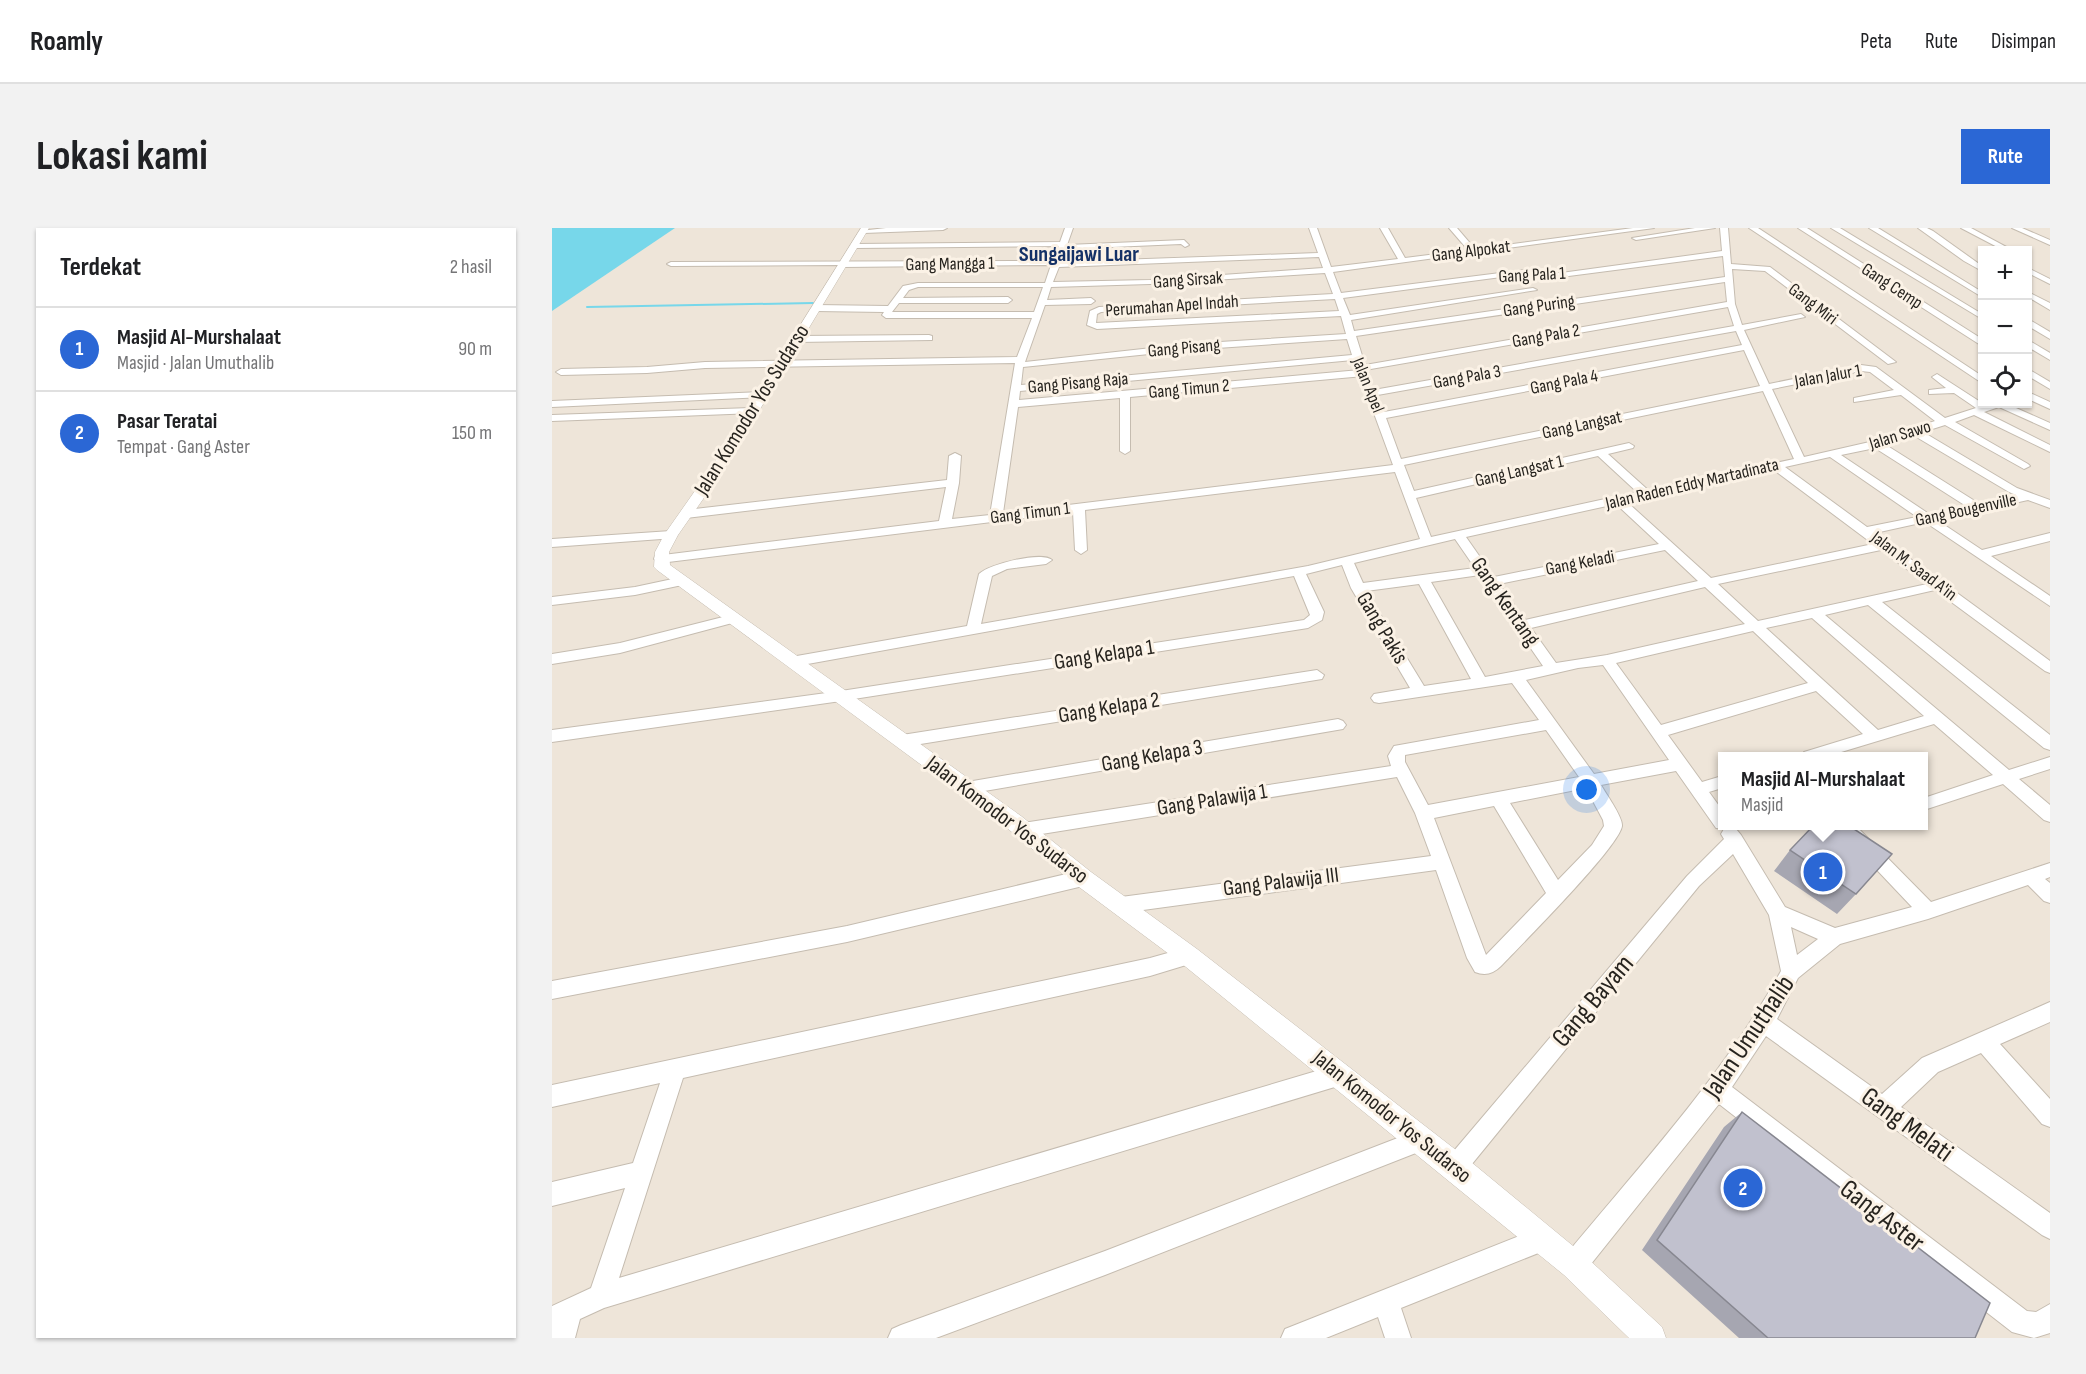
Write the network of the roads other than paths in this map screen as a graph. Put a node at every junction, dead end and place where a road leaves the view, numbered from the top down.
1 (943, 228) edge
2 (1313, 228) edge
3 (1384, 228) edge
4 (1453, 228) edge
5 (1597, 228) edge
6 (1650, 228) edge
7 (1711, 228) edge
8 (1724, 228) edge
9 (1753, 228) edge
10 (1802, 228) edge
11 (1835, 228) edge
12 (1873, 228) edge
13 (1922, 228) edge
14 (1965, 228) edge
15 (2016, 228) edge
16 (2021, 228) edge
17 (864, 229) edge
18 (1162, 233) dead end
19 (1607, 234) junction
20 (1533, 235) dead end
21 (1068, 238) edge
22 (1620, 240) junction
23 (1540, 242) junction
24 (2050, 242) edge
25 (1160, 243) junction
26 (1185, 245) dead end
27 (855, 246) junction
28 (2000, 246) edge
29 (1473, 251) junction
30 (1725, 253) junction
31 (1914, 254) junction
32 (1321, 255) junction
33 (1878, 255) junction
34 (1403, 260) junction
35 (2032, 263) edge
36 (671, 264) dead end
37 (844, 264) junction
38 (1057, 264) junction
39 (1728, 266) junction
40 (1978, 266) edge
41 (2032, 272) edge
42 (2050, 272) edge
43 (1328, 273) junction
44 (1729, 279) junction
45 (2050, 282) edge
46 (1015, 285) junction
47 (1048, 285) junction
48 (1968, 286) junction
49 (1978, 286) edge
50 (1533, 290) dead end
51 (1978, 292) edge
52 (1338, 296) junction
53 (2032, 296) edge
54 (1008, 300) junction
55 (895, 301) junction
56 (1091, 301) dead end
57 (1042, 303) junction
58 (1731, 304) junction
59 (2050, 307) edge
60 (816, 308) junction
61 (889, 309) junction
62 (1978, 314) edge
63 (1000, 315) junction
64 (1037, 315) junction
65 (1345, 316) junction
66 (1801, 317) dead end
67 (2032, 325) edge
68 (1739, 329) junction
69 (1350, 335) junction
70 (2050, 336) edge
71 (929, 338) dead end
72 (797, 339) junction
73 (1978, 340) edge
74 (2032, 346) edge
75 (1748, 347) junction
76 (1356, 357) junction
77 (2050, 357) edge
78 (1891, 362) dead end
79 (1020, 363) junction
80 (782, 364) junction
81 (1363, 370) junction
82 (561, 372) dead end
83 (2032, 375) edge
84 (1937, 377) dead end
85 (1978, 377) edge
86 (2049, 386) edge
87 (1766, 387) junction
88 (1014, 389) junction
89 (1955, 390) junction
90 (1904, 391) junction
91 (1933, 392) dead end
92 (1372, 393) junction
93 (2032, 393) edge
94 (1125, 394) junction
95 (762, 395) junction
96 (2032, 397) edge
97 (1858, 400) dead end
98 (552, 404) edge
99 (1013, 404) junction
100 (2050, 406) edge
101 (1986, 408) edge
102 (2008, 408) edge
103 (1979, 410) junction
104 (751, 411) junction
105 (1380, 416) junction
106 (552, 418) edge
107 (1944, 422) junction
108 (2050, 427) edge
109 (1915, 432) junction
110 (1877, 444) junction
111 (1629, 446) dead end
112 (2050, 449) edge
113 (1125, 452) dead end
114 (1599, 452) junction
115 (1831, 453) junction
116 (955, 456) dead end
117 (1800, 460) junction
118 (1398, 466) junction
119 (1776, 466) junction
120 (2024, 466) dead end
121 (953, 483) junction
122 (1644, 494) junction
123 (1408, 496) junction
124 (2029, 496) junction
125 (1620, 501) junction
126 (2050, 504) edge
127 (1079, 507) junction
128 (1977, 508) junction
129 (686, 514) junction
130 (996, 517) junction
131 (1929, 519) junction
132 (945, 524) junction
133 (1867, 531) junction
134 (671, 535) junction
135 (1458, 535) junction
136 (2050, 537) edge
137 (1427, 542) junction
138 (552, 543) edge
139 (1885, 545) junction
140 (1669, 546) junction
141 (1081, 550) dead end
142 (1982, 554) junction
143 (660, 559) junction
144 (1046, 560) dead end
145 (1347, 561) junction
146 (1299, 572) junction
147 (1488, 576) junction
148 (1423, 579) junction
149 (682, 581) junction
150 (1708, 582) junction
151 (1938, 585) junction
152 (2050, 587) edge
153 (1358, 588) junction
154 (2035, 591) junction
155 (552, 601) edge
156 (1872, 601) junction
157 (2050, 602) edge
158 (1816, 614) junction
159 (731, 619) junction
160 (1523, 625) junction
161 (1757, 628) junction
162 (973, 630) junction
163 (2050, 649) edge
164 (2032, 654) junction
165 (552, 659) edge
166 (1607, 660) junction
167 (791, 662) junction
168 (1552, 668) junction
169 (2050, 668) edge
170 (1317, 675) dead end
171 (1516, 677) junction
172 (1481, 683) junction
173 (1818, 684) junction
174 (1420, 692) junction
175 (841, 696) junction
176 (1379, 698) dead end
177 (1935, 718) junction
178 (1548, 724) junction
179 (1338, 725) dead end
180 (1658, 732) junction
181 (1874, 735) junction
182 (552, 736) edge
183 (902, 741) junction
184 (2050, 744) edge
185 (1822, 752) edge
186 (2050, 763) edge
187 (1679, 764) junction
188 (1402, 770) junction
189 (2006, 776) junction
190 (1592, 782) junction
191 (1718, 783) edge
192 (967, 788) junction
193 (1698, 789) junction
194 (1498, 799) junction
195 (1928, 802) edge
196 (1424, 813) junction
197 (2050, 815) edge
198 (1718, 817) edge
199 (1023, 830) junction
200 (1727, 830) edge
201 (1854, 830) edge
202 (1441, 862) junction
203 (2040, 873) edge
204 (1083, 878) junction
205 (1556, 894) junction
206 (2050, 895) edge
207 (1121, 905) junction
208 (1928, 910) junction
209 (1778, 913) junction
210 (1834, 937) junction
211 (1189, 956) junction
212 (1791, 972) junction
213 (552, 990) edge
214 (2050, 1012) edge
215 (1764, 1022) junction
216 (1983, 1040) junction
217 (675, 1069) junction
218 (1340, 1075) junction
219 (1717, 1089) junction
220 (552, 1096) edge
221 (1883, 1108) junction
222 (2050, 1116) edge
223 (1420, 1140) junction
224 (1455, 1167) junction
225 (639, 1173) junction
226 (552, 1194) edge
227 (2050, 1227) edge
228 (1542, 1239) junction
229 (1574, 1265) junction
230 (601, 1296) junction
231 (1386, 1302) junction
232 (561, 1315) edge
233 (2050, 1317) edge
234 (562, 1338) edge
235 (901, 1338) edge
236 (1293, 1338) edge
237 (1398, 1338) edge
238 (1651, 1338) edge

1 - 17 street
2 - 32 street, Jalan Apel
3 - 34 street
4 - 29 street
5 - 19 street
6 - 19 street, Gang Alpokat
7 - 22 street
8 - 30 street, Jalan Raden Eddy Martadinata
9 - 85 street
10 - 73 street, Gang Cemp
11 - 33 street
12 - 31 street
13 - 40 street
14 - 28 street
15 - 24 street
16 - 24 street
17 - 27 street, Jalan Komodor Yos Sudarso
18 - 25 street
19 - 22 street
19 - 23 street, Gang Alpokat
20 - 23 street
21 - 25 street
21 - 27 street
21 - 38 street
22 - 43 street
23 - 29 street, Gang Alpokat
25 - 26 street
27 - 37 street, Jalan Komodor Yos Sudarso
29 - 34 street, Gang Alpokat
30 - 39 street, Jalan Raden Eddy Martadinata
30 - 52 street, Gang Pala 1
31 - 33 street
31 - 48 street
32 - 38 street, Gang Mangga 1
32 - 43 street, Jalan Apel
33 - 62 street
34 - 43 street, Gang Alpokat
35 - 42 street
36 - 37 street, Gang Mangga 1
37 - 38 street, Gang Mangga 1
37 - 60 street, Jalan Komodor Yos Sudarso
38 - 47 street
39 - 44 street, Jalan Raden Eddy Martadinata
39 - 78 street, Gang Miri
41 - 45 street
43 - 47 street, Gang Sirsak
43 - 52 street, Jalan Apel
44 - 58 street, Jalan Raden Eddy Martadinata
44 - 69 street, Gang Puring
46 - 47 street, Gang Sirsak
46 - 54 street
46 - 55 street, Gang Sirsak
47 - 57 street
48 - 49 street
48 - 51 street
50 - 65 street
52 - 65 street, Jalan Apel
52 - 65 street, Perumahan Apel Indah
53 - 59 street
54 - 55 street
54 - 63 street
55 - 61 street, Gang Sirsak
56 - 57 street
57 - 64 street
58 - 68 street, Jalan Raden Eddy Martadinata
58 - 81 street, Gang Pala 2
60 - 61 street
60 - 72 street, Jalan Komodor Yos Sudarso
61 - 63 street
63 - 64 street
64 - 79 street
65 - 69 street, Jalan Apel
66 - 68 street, Gang Pala 3
67 - 70 street
68 - 75 street, Jalan Raden Eddy Martadinata
68 - 92 street, Gang Pala 3
69 - 76 street, Jalan Apel
69 - 79 street, Gang Pisang
71 - 72 street
72 - 80 street, Jalan Komodor Yos Sudarso
74 - 77 street
75 - 87 street, Jalan Raden Eddy Martadinata
75 - 105 street, Gang Pala 4
76 - 81 street, Jalan Apel
76 - 88 street, Gang Pisang Raja
79 - 80 street, Gang Pisang
79 - 88 street
80 - 82 street, Gang Pisang
80 - 95 street, Jalan Komodor Yos Sudarso
81 - 92 street, Jalan Apel
81 - 94 street, Gang Timun 2
83 - 86 street
84 - 89 street
86 - 93 street
87 - 90 street, Jalan Jalur 1
87 - 117 street, Jalan Raden Eddy Martadinata
87 - 118 street, Gang Langsat
88 - 99 street
89 - 91 street
89 - 103 street
90 - 97 street
90 - 107 street, Jalan Jalur 1
92 - 105 street, Jalan Apel
94 - 99 street, Gang Timun 2
94 - 113 street
95 - 98 street
95 - 104 street, Jalan Komodor Yos Sudarso
96 - 100 street
99 - 130 street
101 - 103 street, Jalan Sawo
102 - 108 street
103 - 107 street, Jalan Sawo
103 - 112 street
104 - 106 street
104 - 129 street, Jalan Komodor Yos Sudarso
105 - 118 street, Jalan Apel
107 - 109 street, Jalan Sawo
107 - 120 street, Jalan Jalur 1
109 - 110 street, Jalan Sawo
109 - 124 street
110 - 115 street, Jalan Sawo
110 - 128 street
111 - 114 street, Gang Langsat 1
114 - 122 street
114 - 123 street, Gang Langsat 1
115 - 117 street, Jalan Sawo
115 - 131 street
116 - 121 street
117 - 119 street, Jalan Raden Eddy Martadinata
118 - 123 street, Jalan Apel
118 - 127 street, Gang Timun 1
119 - 122 street, Jalan Raden Eddy Martadinata
119 - 133 street, Jalan M. Saad A'in
121 - 129 street
121 - 132 street
122 - 125 street, Jalan Raden Eddy Martadinata
123 - 137 street, Jalan Apel
124 - 126 street
124 - 128 street, Gang Bougenville
125 - 135 street, Jalan Raden Eddy Martadinata
125 - 140 street
127 - 130 street, Gang Timun 1
127 - 141 street
128 - 131 street, Gang Bougenville
129 - 134 street, Jalan Komodor Yos Sudarso
130 - 132 street, Gang Timun 1
131 - 133 street, Gang Bougenville
131 - 142 street
132 - 143 street, Gang Timun 1
133 - 139 street, Jalan M. Saad A'in
134 - 138 street
134 - 143 street, Jalan Komodor Yos Sudarso
135 - 137 street, Jalan Raden Eddy Martadinata
135 - 147 street, Gang Kentang
136 - 142 street
137 - 145 street, Jalan Raden Eddy Martadinata
139 - 150 street
139 - 151 street, Jalan M. Saad A'in
140 - 147 street, Gang Keladi
140 - 150 street
142 - 154 street
143 - 149 street, Jalan Komodor Yos Sudarso
144 - 162 street
145 - 146 street, Jalan Raden Eddy Martadinata
145 - 153 street, Gang Pakis
146 - 162 street, Jalan Raden Eddy Martadinata
146 - 175 street, Gang Kelapa 1
147 - 148 street, Gang Keladi
147 - 160 street, Gang Kentang
148 - 153 street, Gang Keladi
148 - 172 street
149 - 155 street
149 - 159 street, Jalan Komodor Yos Sudarso
150 - 160 street
150 - 161 street
151 - 156 street
151 - 164 street, Jalan M. Saad A'in
152 - 154 street
153 - 174 street, Gang Pakis
154 - 157 street
156 - 158 street
156 - 184 street
158 - 161 street
158 - 177 street
159 - 165 street
159 - 167 street, Jalan Komodor Yos Sudarso
160 - 168 street, Gang Kentang
161 - 166 street
161 - 173 street
162 - 167 street, Jalan Raden Eddy Martadinata
163 - 164 street
164 - 169 street, Jalan M. Saad A'in
166 - 168 street
166 - 180 street
167 - 175 street, Jalan Komodor Yos Sudarso
168 - 171 street
170 - 183 street, Gang Kelapa 2
171 - 172 street
171 - 178 street
172 - 174 street
173 - 180 street
173 - 181 street
174 - 176 street
175 - 182 street
175 - 183 street, Jalan Komodor Yos Sudarso
177 - 181 street
177 - 189 street
178 - 188 street
178 - 190 street
179 - 192 street, Gang Kelapa 3
180 - 187 street
181 - 185 street
183 - 192 street, Jalan Komodor Yos Sudarso
186 - 189 street
187 - 190 street
187 - 193 street
188 - 196 street
188 - 199 street, Gang Palawija 1
189 - 195 street
189 - 197 street
190 - 194 street
190 - 205 street
191 - 193 street
192 - 199 street, Jalan Komodor Yos Sudarso
193 - 198 street
194 - 196 street
194 - 205 street
196 - 202 street
199 - 204 street, Jalan Komodor Yos Sudarso
200 - 209 street
200 - 224 street, Gang Bayam
201 - 208 street
202 - 205 street
202 - 207 street, Gang Palawija III
203 - 206 street
203 - 208 street, Jalan Umuthalib
204 - 207 street, Jalan Komodor Yos Sudarso
204 - 213 street
207 - 211 street, Jalan Komodor Yos Sudarso
208 - 210 street, Jalan Umuthalib
209 - 210 street
209 - 212 street
210 - 212 street, Jalan Umuthalib
211 - 217 street
211 - 218 street, Jalan Komodor Yos Sudarso
212 - 215 street, Jalan Umuthalib
214 - 216 street
215 - 219 street, Jalan Umuthalib
215 - 221 street, Gang Melati
216 - 221 street
216 - 222 street
217 - 220 street
217 - 225 street
218 - 223 street, Jalan Komodor Yos Sudarso
218 - 230 street
219 - 229 street, Jalan Umuthalib
219 - 233 street, Gang Aster
221 - 227 street, Gang Melati
223 - 224 street, Jalan Komodor Yos Sudarso
223 - 235 street
224 - 228 street, Jalan Komodor Yos Sudarso
225 - 226 street
225 - 230 street
228 - 229 street, Jalan Komodor Yos Sudarso
228 - 231 street
229 - 238 street, Jalan Komodor Yos Sudarso
230 - 232 street
231 - 236 street
231 - 237 street
232 - 234 street

